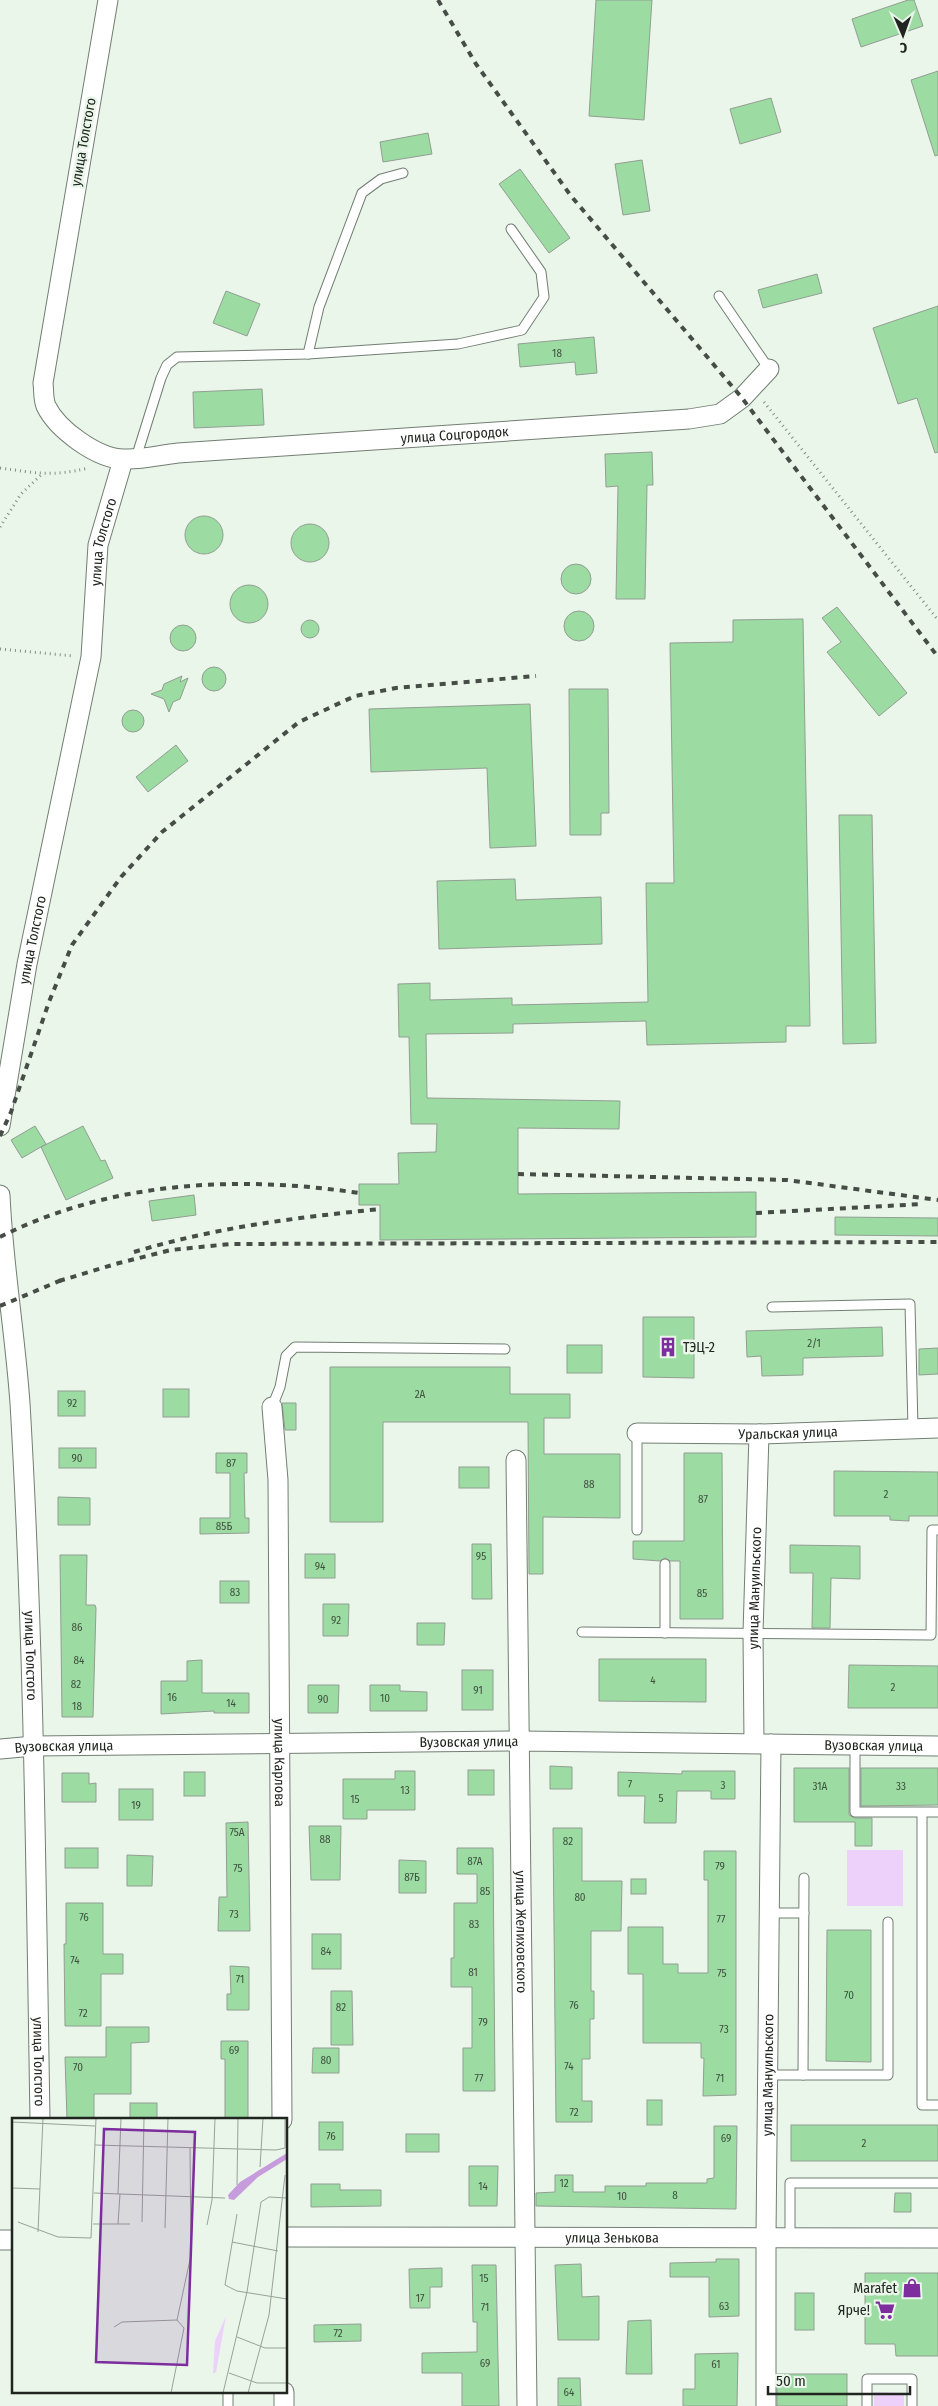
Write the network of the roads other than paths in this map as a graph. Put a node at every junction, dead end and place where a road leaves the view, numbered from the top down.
1 (108, 0) edge
2 (403, 174) dead end
3 (511, 229) dead end
4 (719, 296) dead end
5 (308, 354) junction
6 (769, 369) joint
7 (129, 459) junction
8 (0, 1126) edge
9 (0, 1194) edge
10 (772, 1307) dead end
11 (505, 1349) dead end
12 (272, 1406) joint
13 (913, 1428) junction
14 (938, 1428) edge
15 (637, 1433) joint
16 (759, 1434) junction
17 (516, 1460) dead end
18 (637, 1530) dead end
19 (938, 1530) edge
20 (665, 1564) dead end
21 (582, 1632) dead end
22 (753, 1632) junction
23 (665, 1633) junction
24 (521, 1742) junction
25 (279, 1744) junction
26 (762, 1744) junction
27 (855, 1745) junction
28 (34, 1746) junction
29 (938, 1746) edge
30 (0, 1749) edge
31 (922, 1812) junction
32 (938, 1812) edge
33 (804, 1878) dead end
34 (769, 1913) junction
35 (804, 1913) junction
36 (888, 1922) dead end
37 (767, 2075) junction
38 (803, 2075) junction
39 (938, 2105) edge
40 (40, 2118) edge
41 (282, 2118) edge
42 (938, 2183) edge
43 (524, 2236) junction
44 (766, 2236) junction
45 (790, 2236) junction
46 (288, 2237) edge
47 (938, 2238) edge
48 (527, 2406) edge
49 (766, 2406) edge
50 (867, 2406) edge
51 (912, 2406) edge

1 - 7 street, улица Толстого
2 - 5 lane
3 - 5 lane
4 - 6 lane
5 - 7 lane
6 - 7 street, улица Соцгородок
7 - 8 street, улица Толстого
9 - 28 street, улица Толстого
10 - 13 lane
11 - 12 lane
12 - 25 street, улица Карлова
13 - 14 street, Уральская улица
13 - 16 street, Уральская улица
15 - 16 street, Уральская улица
15 - 18 lane
16 - 22 street, улица Мануильского
17 - 24 street, улица Желиховского
19 - 22 lane
20 - 23 lane
21 - 23 lane
22 - 23 lane
22 - 26 street, улица Мануильского
24 - 25 street, Вузовская улица
24 - 26 street, Вузовская улица
24 - 43 street, улица Желиховского
25 - 28 street, Вузовская улица
25 - 41 street, улица Карлова
26 - 27 street, Вузовская улица
26 - 34 street, улица Мануильского
27 - 29 street, Вузовская улица
27 - 31 lane
28 - 30 street, Вузовская улица
28 - 40 street, улица Толстого
31 - 32 lane
31 - 39 lane
33 - 35 lane
34 - 35 lane
34 - 37 street, улица Мануильского
35 - 38 lane
36 - 38 lane
37 - 38 lane
37 - 44 street, улица Мануильского
42 - 45 lane
43 - 44 street, улица Зенькова
43 - 46 street, улица Зенькова
43 - 48 street, улица Желиховского
44 - 45 street, улица Зенькова
44 - 49 street, улица Мануильского
45 - 47 street, улица Зенькова
50 - 51 lane

